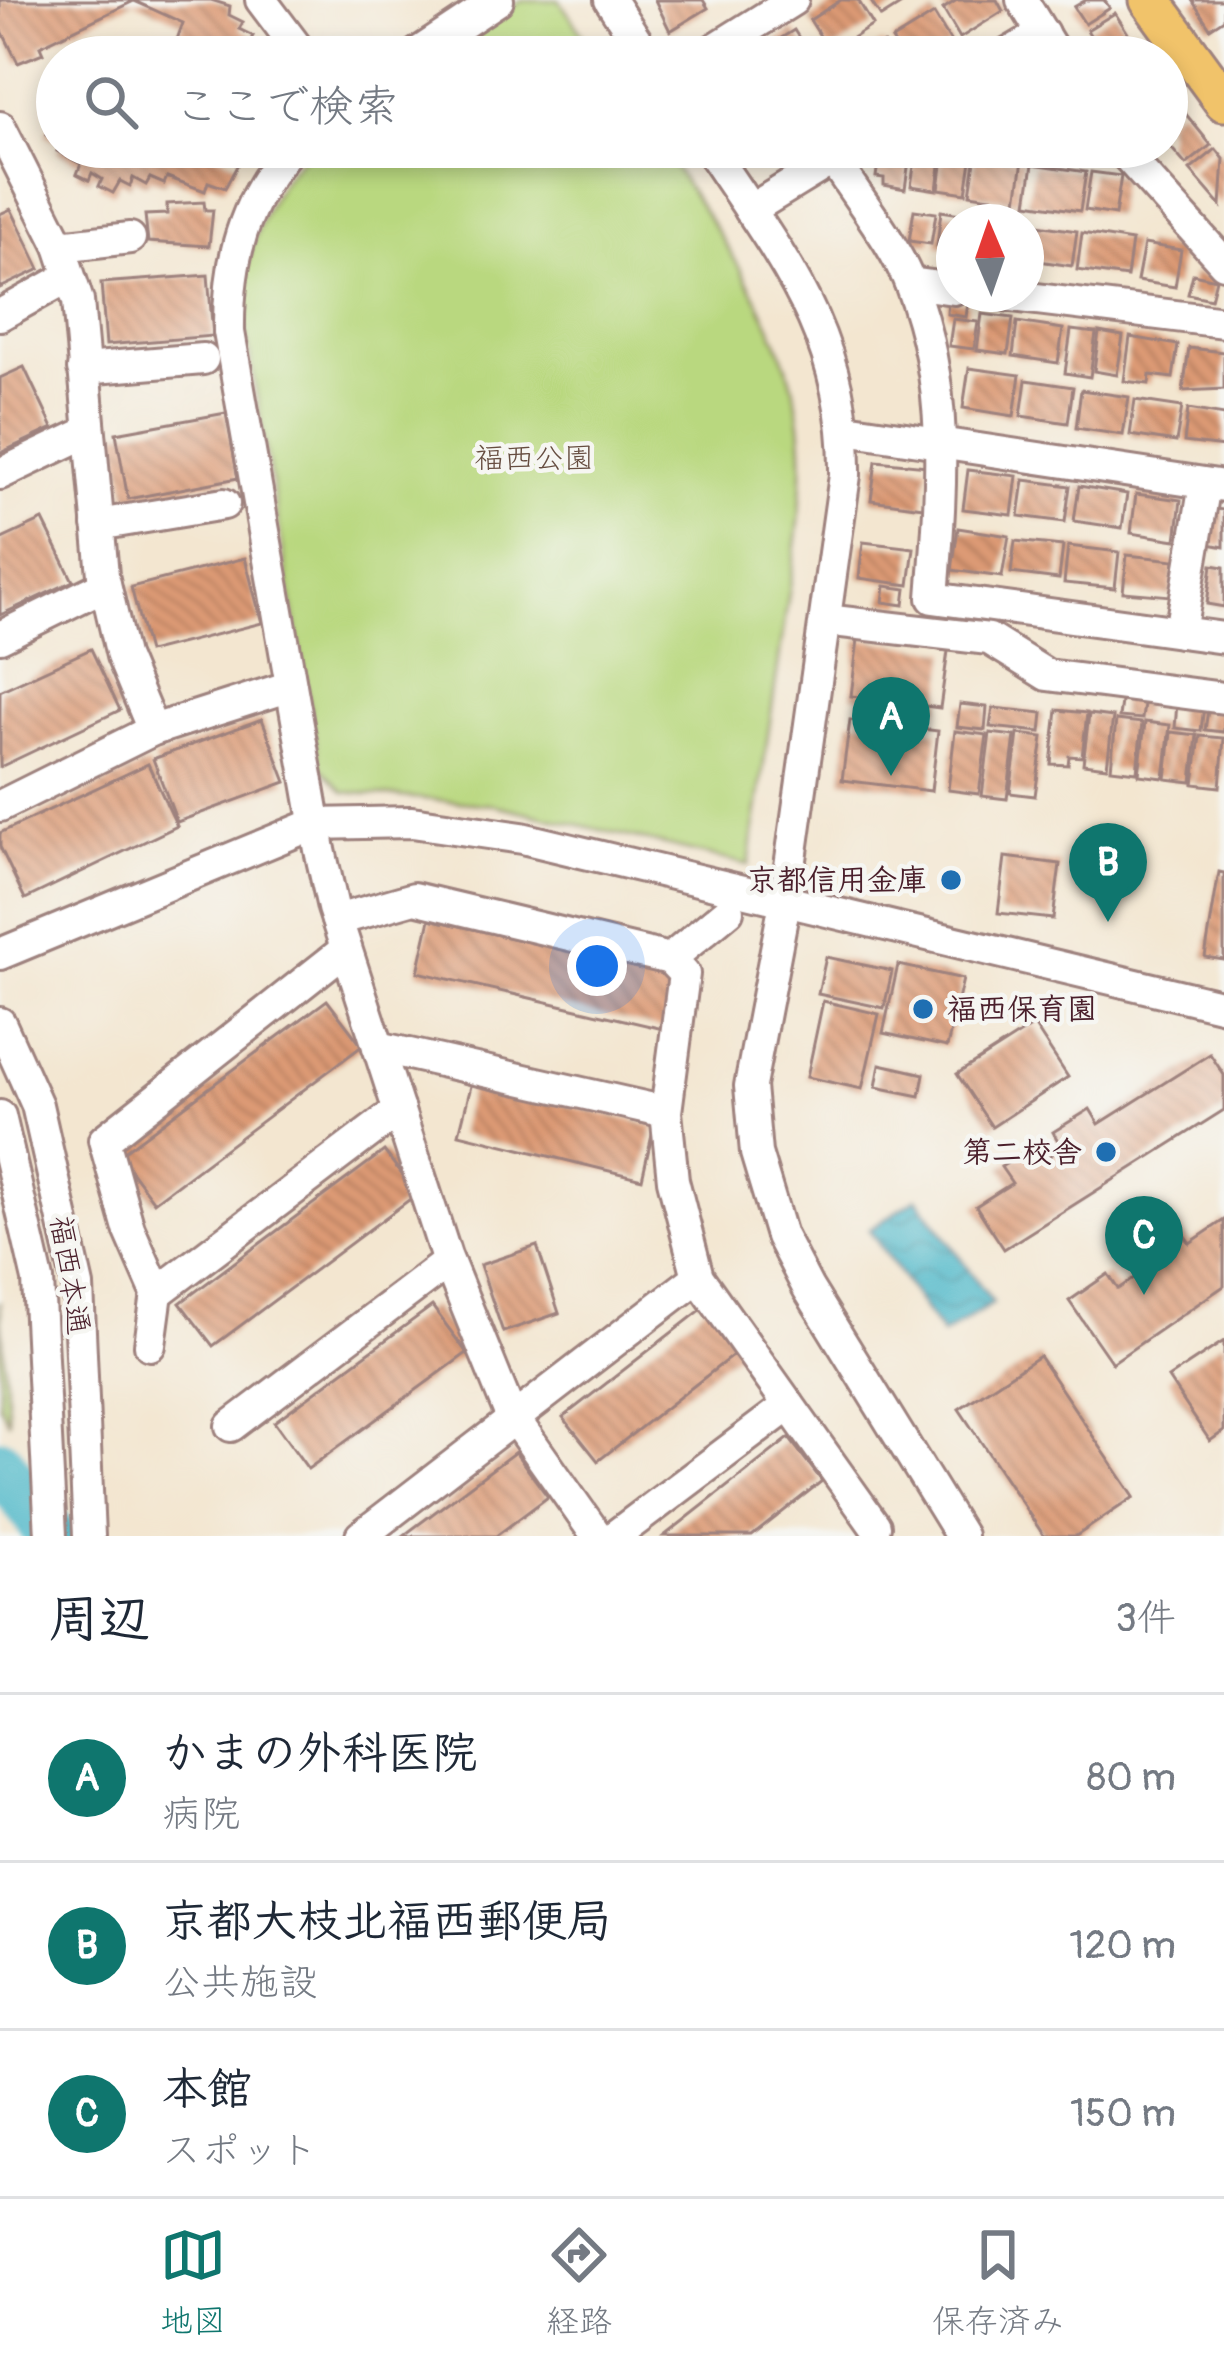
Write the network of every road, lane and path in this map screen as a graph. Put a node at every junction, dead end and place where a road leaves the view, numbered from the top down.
1 (261, 0) edge
2 (498, 0) edge
3 (610, 0) edge
4 (793, 0) edge
5 (1022, 0) edge
6 (1150, 0) edge
7 (288, 36) edge
8 (444, 36) edge
9 (633, 36) edge
10 (736, 36) edge
11 (1044, 36) edge
12 (1176, 36) edge
13 (1188, 52) edge
14 (1224, 101) edge
15 (3, 140) edge
16 (272, 168) edge
17 (722, 168) edge
18 (819, 168) edge
19 (851, 168) edge
20 (1132, 168) edge
21 (750, 211) junction
22 (130, 238) dead end
23 (60, 246) junction
24 (1224, 263) edge
25 (68, 277) junction
26 (910, 283) junction
27 (936, 287) edge
28 (1044, 300) edge
29 (0, 314) edge
30 (1224, 322) edge
31 (203, 359) dead end
32 (83, 369) junction
33 (846, 429) junction
34 (88, 432) junction
35 (944, 444) junction
36 (0, 474) edge
37 (1215, 485) edge
38 (224, 504) dead end
39 (98, 525) junction
40 (105, 585) junction
41 (825, 620) junction
42 (1180, 632) junction
43 (0, 637) edge
44 (1224, 638) edge
45 (291, 686) junction
46 (1224, 698) edge
47 (153, 730) junction
48 (0, 806) edge
49 (314, 824) junction
50 (785, 902) junction
51 (728, 911) dead end
52 (342, 934) junction
53 (0, 954) edge
54 (670, 959) junction
55 (1224, 1006) edge
56 (0, 1023) edge
57 (378, 1047) junction
58 (399, 1110) junction
59 (666, 1112) junction
60 (0, 1116) edge
61 (448, 1262) junction
62 (698, 1276) junction
63 (157, 1294) junction
64 (150, 1346) dead end
65 (789, 1405) junction
66 (513, 1417) junction
67 (231, 1426) dead end
68 (875, 1526) dead end
69 (51, 1536) edge
70 (89, 1536) edge
71 (361, 1536) edge
72 (597, 1536) edge
73 (615, 1536) edge
74 (961, 1536) edge

1 - 7 street
2 - 8 street
3 - 9 street
4 - 10 street
5 - 11 street
6 - 12 main road
13 - 14 main road
15 - 23 street
16 - 45 street
17 - 21 street
18 - 21 street
19 - 26 street
20 - 24 street
21 - 33 street
22 - 23 street
23 - 25 street
25 - 29 street
25 - 32 street
26 - 27 street
26 - 35 street
28 - 30 street
31 - 32 street
32 - 34 street
33 - 35 street
33 - 41 street
34 - 36 street
34 - 39 street
35 - 37 street
35 - 42 street
37 - 42 street
38 - 39 street
39 - 40 street
40 - 43 street
40 - 47 street
41 - 46 street
41 - 50 street
42 - 44 street
45 - 47 street
45 - 49 street
47 - 48 street
49 - 50 street
49 - 52 street
49 - 53 street
50 - 55 street
50 - 74 street
51 - 54 street
52 - 54 street
52 - 57 street
52 - 63 street
54 - 59 street
56 - 70 street, 福西本通
57 - 58 street
57 - 59 street
58 - 61 street
58 - 63 street
59 - 62 street
60 - 69 street, 福西本通
61 - 66 street
61 - 67 street
62 - 65 street
62 - 66 street
63 - 64 street
65 - 68 street
65 - 73 street
66 - 71 street
66 - 72 street

